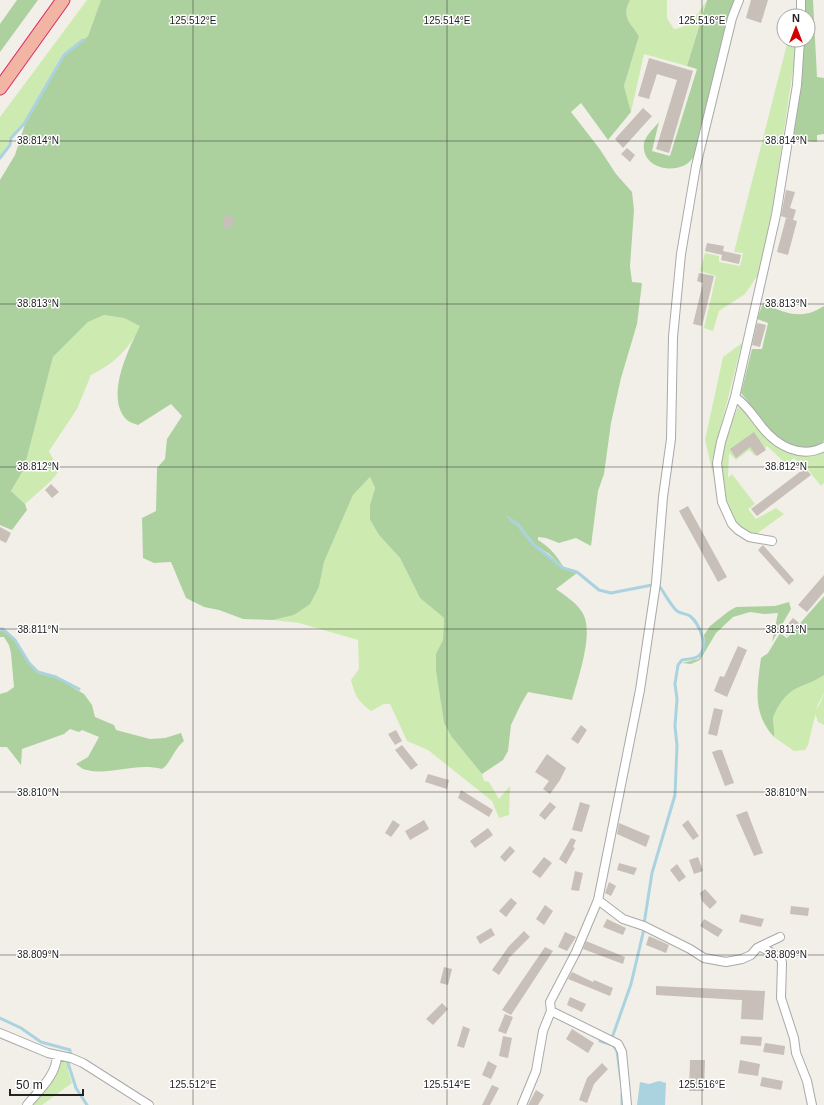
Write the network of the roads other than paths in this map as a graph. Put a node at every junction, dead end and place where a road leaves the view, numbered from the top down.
1 (63, 0) edge
2 (738, 0) edge
3 (799, 48) edge
4 (0, 88) edge
5 (735, 397) junction
6 (824, 447) edge
7 (772, 541) dead end
8 (598, 900) junction
9 (780, 937) dead end
10 (761, 947) junction
11 (552, 1011) junction
12 (0, 1033) edge
13 (57, 1056) junction
14 (27, 1105) edge
15 (149, 1105) edge
16 (522, 1105) edge
17 (627, 1105) edge
18 (812, 1105) edge

1 - 4 highway
2 - 8 street
3 - 5 street
5 - 6 street
5 - 7 street
8 - 10 street
8 - 11 street
9 - 10 street
10 - 18 street
11 - 16 street
11 - 17 street
12 - 13 street
13 - 14 street
13 - 15 street

